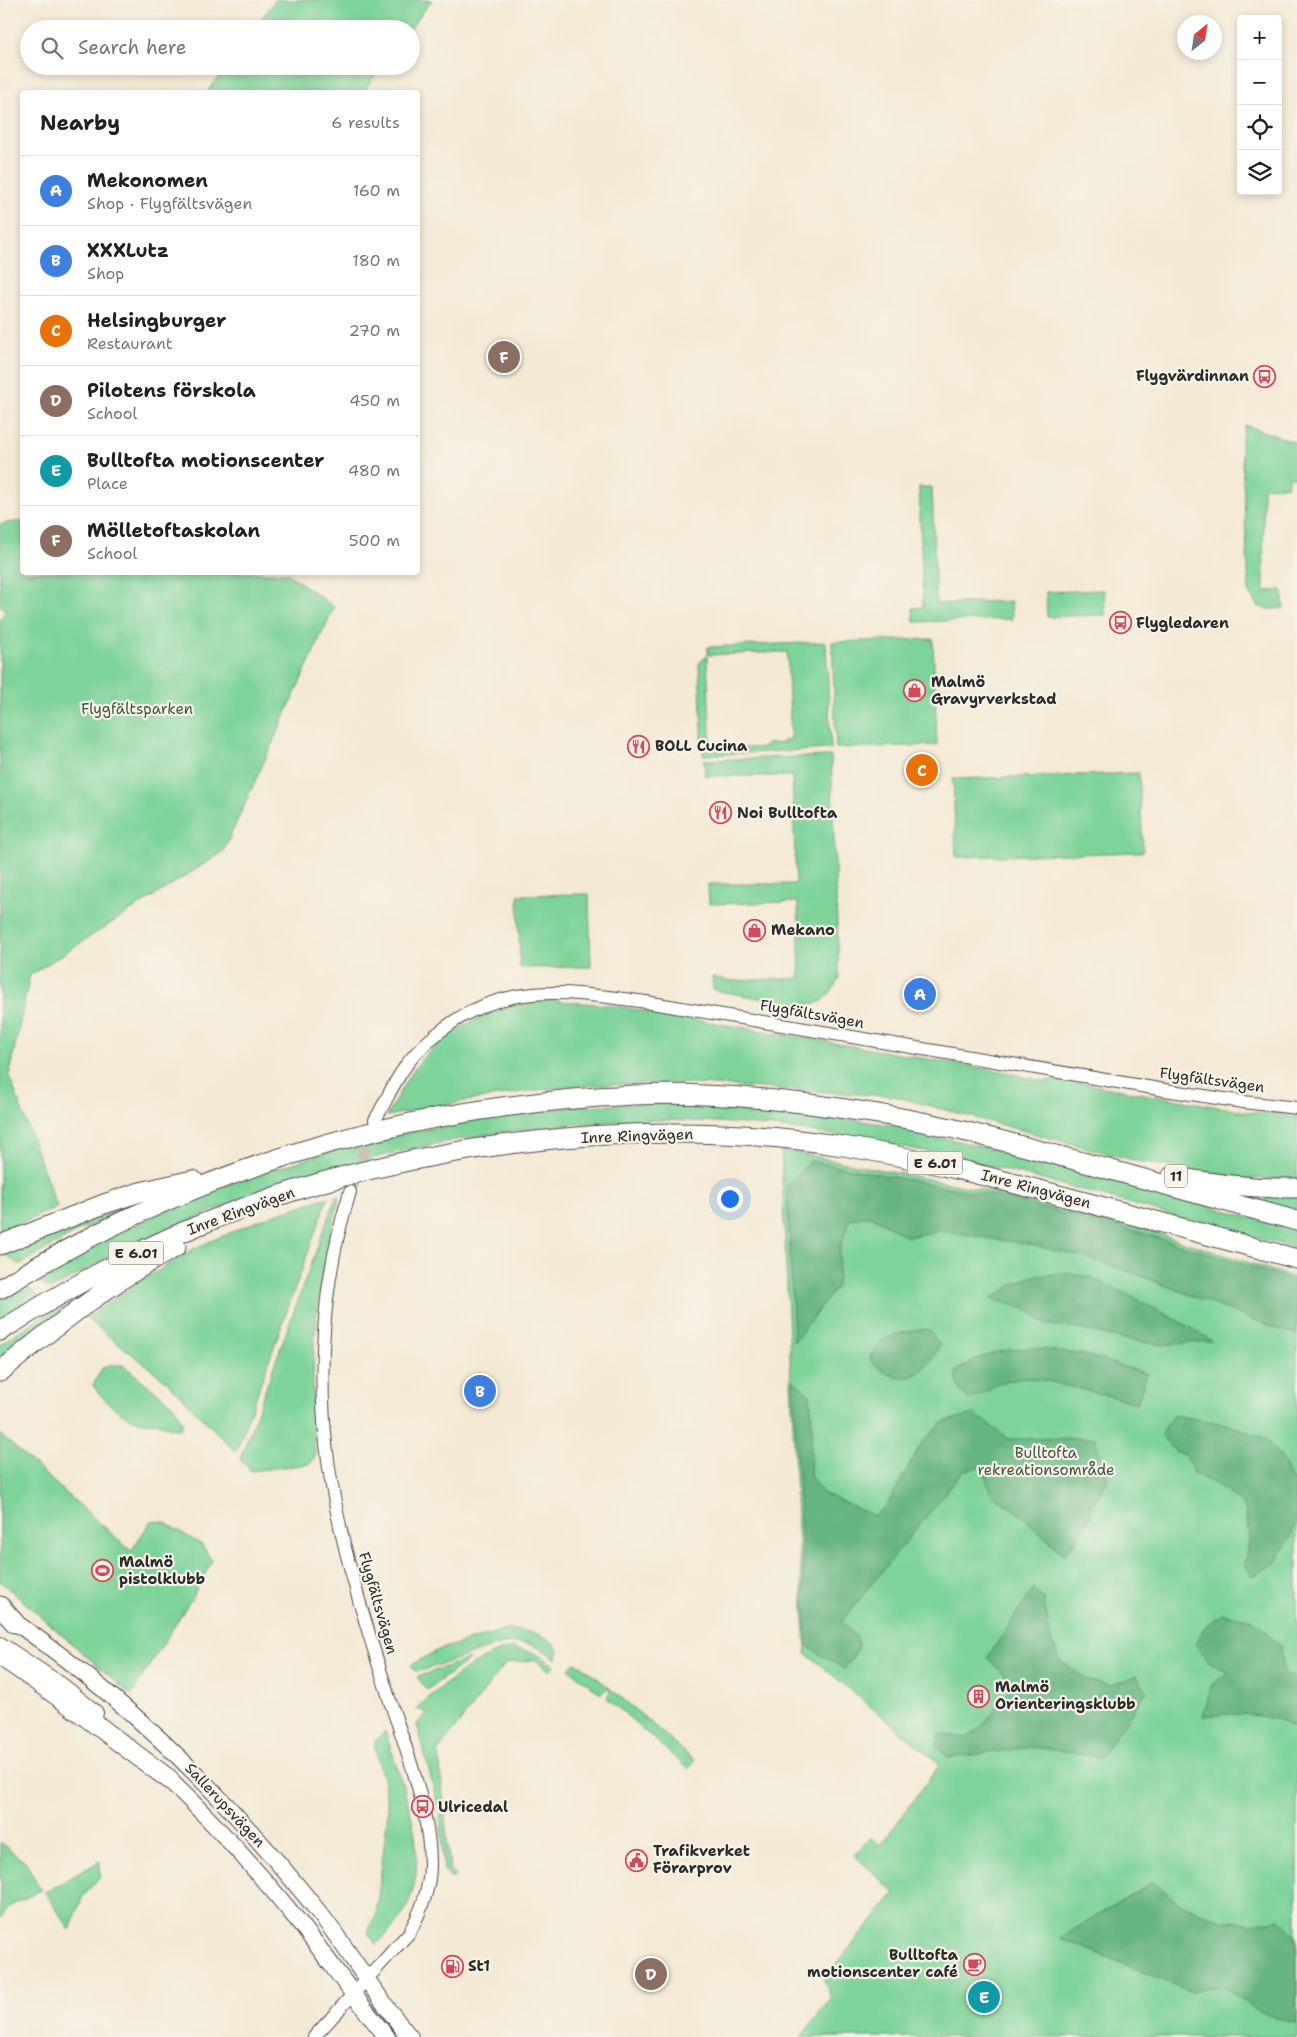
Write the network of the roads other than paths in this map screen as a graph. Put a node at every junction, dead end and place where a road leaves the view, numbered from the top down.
1 (1297, 1108) edge
2 (375, 1120) tunnel mouth
3 (1055, 1155) junction
4 (222, 1179) junction
5 (1297, 1188) edge
6 (350, 1192) tunnel mouth
7 (281, 1195) junction
8 (1297, 1221) edge
9 (0, 1245) edge
10 (1297, 1259) edge
11 (0, 1289) edge
12 (0, 1331) edge
13 (0, 1372) edge
14 (0, 1606) edge
15 (8, 1617) edge
16 (0, 1645) edge
17 (0, 1656) edge
18 (169, 1779) junction
19 (366, 1979) junction
20 (352, 1995) junction
21 (314, 2037) edge
22 (387, 2037) edge
23 (410, 2037) edge

1 - 2 street, Flygfältsvägen
3 - 4 highway, E 6.01
3 - 5 highway, 11
3 - 8 highway, E 6.01
4 - 9 highway
4 - 11 highway, E 6.01
6 - 19 street, Flygfältsvägen
7 - 10 highway, Inre Ringvägen / E 6.01
7 - 12 highway, Inre Ringvägen / E 6.01
7 - 13 highway
14 - 15 highway
15 - 19 main road, Sallerupsvägen
16 - 18 main road, Sallerupsvägen
17 - 18 highway
18 - 20 main road, Sallerupsvägen
19 - 20 street, Flygfältsvägen
19 - 23 main road, Sallerupsvägen
20 - 21 street, Flygfältsvägen
20 - 22 main road, Sallerupsvägen

